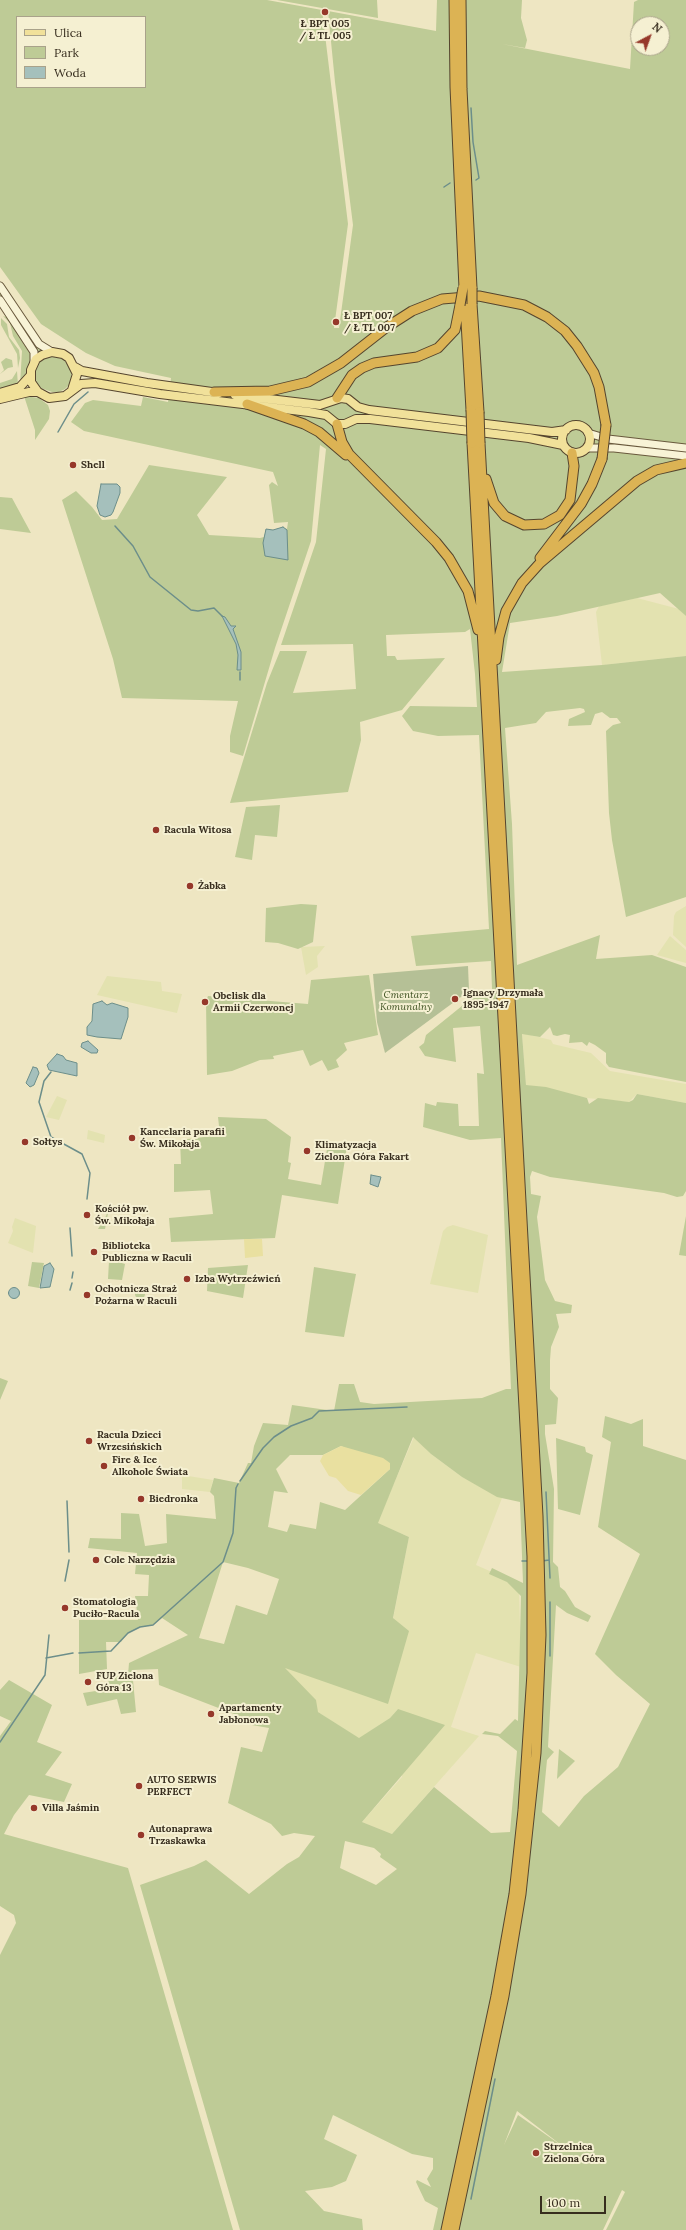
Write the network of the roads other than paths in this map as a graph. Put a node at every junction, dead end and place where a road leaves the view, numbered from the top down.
1 (454, 0) edge
2 (461, 0) edge
3 (0, 286) edge
4 (465, 287) junction
5 (0, 300) edge
6 (466, 304) junction
7 (52, 352) junction
8 (34, 362) junction
9 (75, 367) junction
10 (30, 376) junction
11 (72, 390) junction
12 (38, 392) junction
13 (214, 392) junction
14 (0, 393) edge
15 (0, 399) edge
16 (334, 400) junction
17 (247, 404) junction
18 (353, 404) junction
19 (334, 421) junction
20 (348, 422) junction
21 (566, 430) junction
22 (588, 433) junction
23 (476, 443) junction
24 (563, 445) junction
25 (587, 448) junction
26 (686, 448) edge
27 (572, 453) junction
28 (686, 456) edge
29 (686, 463) edge
30 (361, 468) junction
31 (523, 582) junction
32 (484, 656) junction
33 (494, 693) junction
34 (523, 1311) junction
35 (454, 2205) junction
36 (440, 2230) edge
37 (446, 2230) edge
38 (455, 2230) edge

1 - 4 highway
2 - 4 highway
3 - 7 main road
4 - 6 highway, bridge
5 - 8 main road
6 - 16 highway
6 - 23 highway, bridge
7 - 8 main road
7 - 9 main road
8 - 10 main road
9 - 11 main road
9 - 13 main road
10 - 12 main road
10 - 14 main road
11 - 12 main road
11 - 17 main road
12 - 15 main road
13 - 16 main road
13 - 31 highway, bridge
16 - 18 main road
16 - 19 main road
17 - 19 main road
17 - 30 highway
18 - 20 main road
18 - 21 main road
19 - 20 main road
19 - 30 highway
20 - 24 main road
21 - 22 main road
21 - 24 main road
22 - 25 main road
22 - 26 main road
23 - 27 highway
23 - 32 highway
23 - 33 highway
24 - 27 main road
25 - 27 main road
25 - 28 main road
29 - 31 highway
30 - 32 highway
31 - 33 highway
32 - 34 highway
33 - 34 highway
34 - 35 highway
35 - 36 highway
35 - 37 highway
35 - 38 highway

